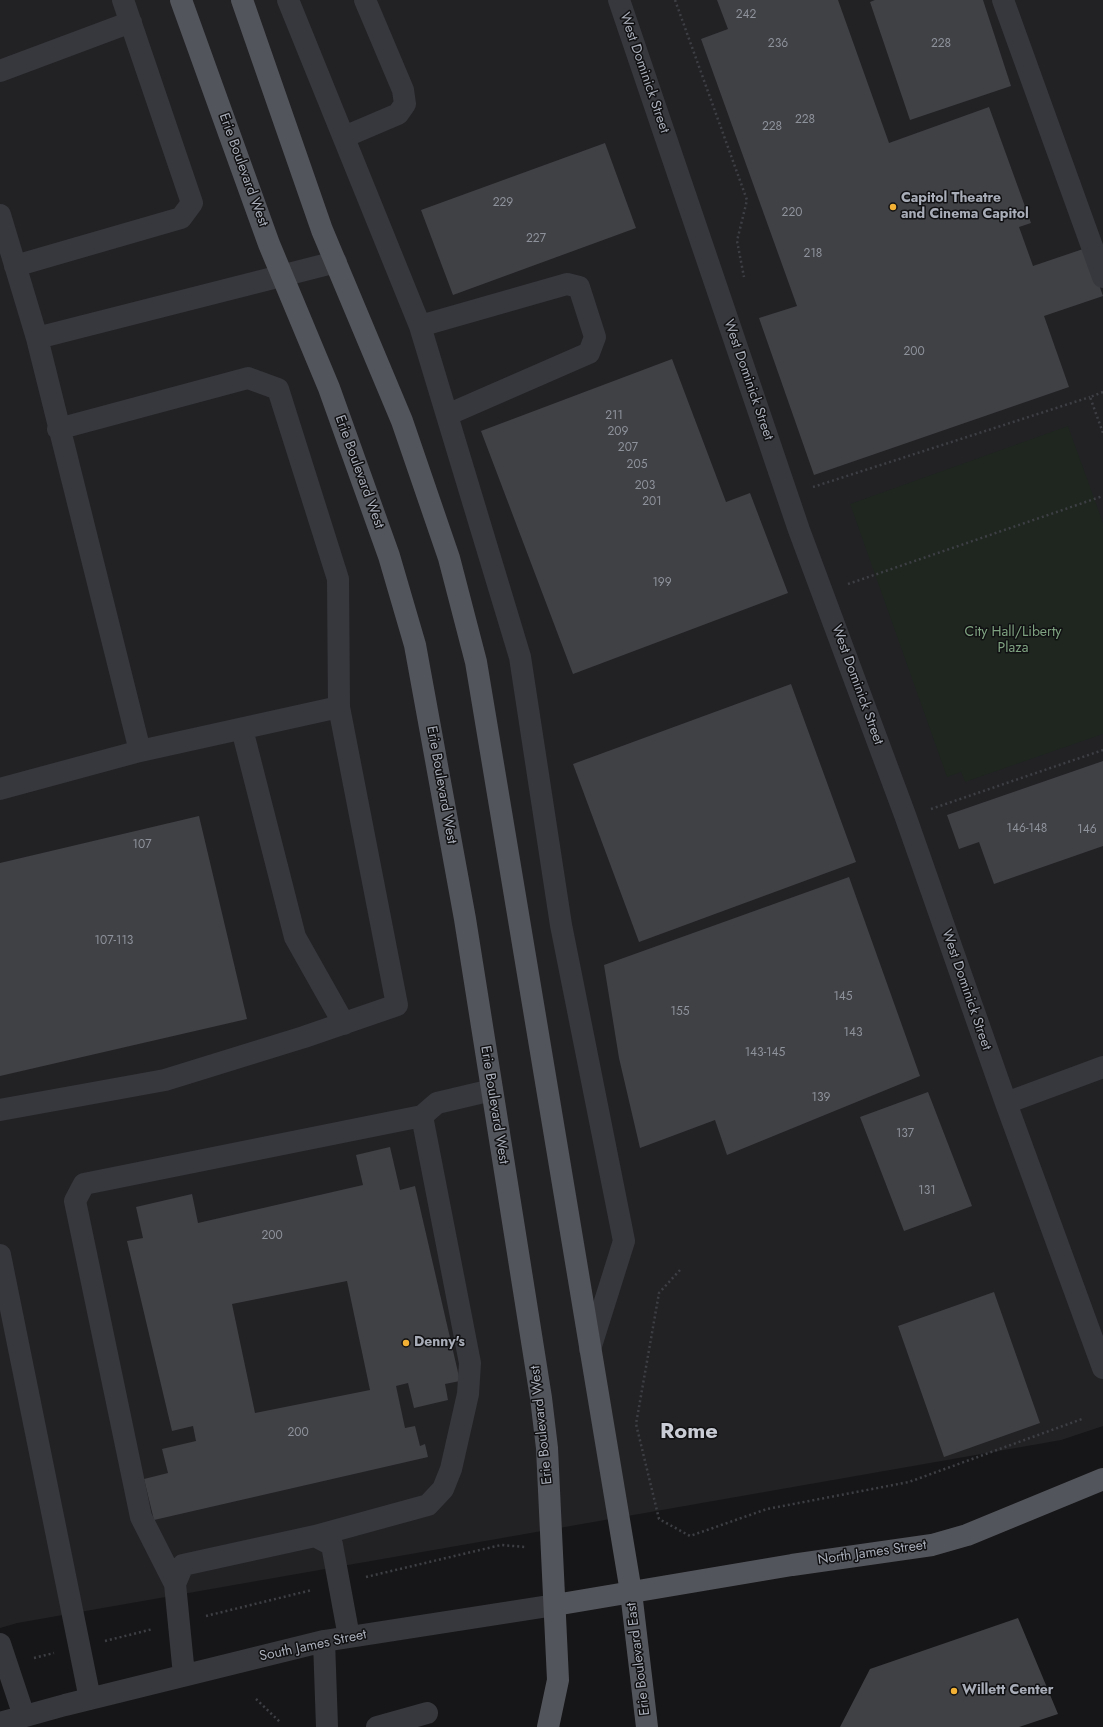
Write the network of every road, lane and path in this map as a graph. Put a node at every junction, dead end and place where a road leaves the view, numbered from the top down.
1 (123, 0) edge
2 (181, 0) edge
3 (242, 0) edge
4 (288, 0) edge
5 (365, 0) edge
6 (619, 0) edge
7 (675, 0) edge
8 (1003, 0) edge
9 (131, 22) junction
10 (0, 71) edge
11 (344, 137) junction
12 (0, 215) edge
13 (336, 262) junction
14 (15, 266) junction
15 (283, 277) junction
16 (1103, 277) edge
17 (745, 284) dead end
18 (420, 326) junction
19 (37, 338) junction
20 (1103, 392) edge
21 (1090, 397) junction
22 (447, 415) junction
23 (58, 430) junction
24 (1103, 433) edge
25 (810, 480) dead end
26 (812, 488) junction
27 (787, 496) junction
28 (1103, 496) edge
29 (822, 593) junction
30 (338, 707) junction
31 (242, 729) junction
32 (1103, 750) edge
33 (140, 751) junction
34 (0, 789) edge
35 (905, 814) junction
36 (344, 1024) junction
37 (1103, 1068) edge
38 (492, 1090) junction
39 (1006, 1103) junction
40 (0, 1110) edge
41 (422, 1116) junction
42 (0, 1255) edge
43 (680, 1270) dead end
44 (590, 1349) junction
45 (1103, 1368) edge
46 (1082, 1419) dead end
47 (1103, 1479) edge
48 (315, 1536) junction
49 (525, 1547) dead end
50 (175, 1584) junction
51 (339, 1584) junction
52 (632, 1592) junction
53 (555, 1605) junction
54 (179, 1623) junction
55 (349, 1637) junction
56 (324, 1640) junction
57 (0, 1644) edge
58 (79, 1647) junction
59 (4, 1660) edge
60 (184, 1676) junction
61 (558, 1680) junction
62 (90, 1699) junction
63 (256, 1699) dead end
64 (428, 1713) dead end
65 (32, 1719) edge
66 (0, 1723) edge
67 (280, 1723) dead end
68 (327, 1727) edge
69 (377, 1727) edge
70 (548, 1727) edge
71 (565, 1727) edge
72 (647, 1727) edge

1 - 9 street
2 - 15 main road, Erie Boulevard West
3 - 13 main road
4 - 11 street
5 - 11 street
6 - 27 street, West Dominick Street
7 - 17 path
8 - 16 street
9 - 10 street
9 - 14 street
11 - 18 street
12 - 14 street
13 - 15 street
13 - 44 main road
14 - 19 street
15 - 19 street
15 - 38 main road, Erie Boulevard West
18 - 22 street
18 - 22 street
19 - 23 street
20 - 21 path
21 - 24 path
21 - 26 path
22 - 44 street
23 - 30 street
23 - 33 street
25 - 26 path
26 - 27 path
27 - 29 street, West Dominick Street
28 - 29 path
29 - 35 street, West Dominick Street
30 - 31 street
30 - 36 street
31 - 33 street
31 - 36 street
32 - 35 path
33 - 34 street
35 - 39 street, West Dominick Street
36 - 40 street
37 - 39 street
38 - 41 street
38 - 53 main road, Erie Boulevard West
39 - 45 street, West Dominick Street
41 - 48 street
41 - 50 street
42 - 58 street
43 - 46 path
44 - 52 main road
47 - 52 main road, North James Street
48 - 50 street
48 - 51 street
49 - 51 path
50 - 54 street
51 - 54 path
51 - 55 street
52 - 53 main road, South James Street
52 - 72 main road, Erie Boulevard East
53 - 55 street, South James Street
53 - 61 main road
54 - 58 path
54 - 60 street
55 - 56 street, South James Street
56 - 60 street, South James Street
56 - 68 street
57 - 59 street
58 - 59 path
58 - 62 street
59 - 65 street
60 - 62 street, South James Street
61 - 70 main road
61 - 71 main road
62 - 65 street, South James Street
63 - 67 path
64 - 69 street
65 - 66 street, South James Street

